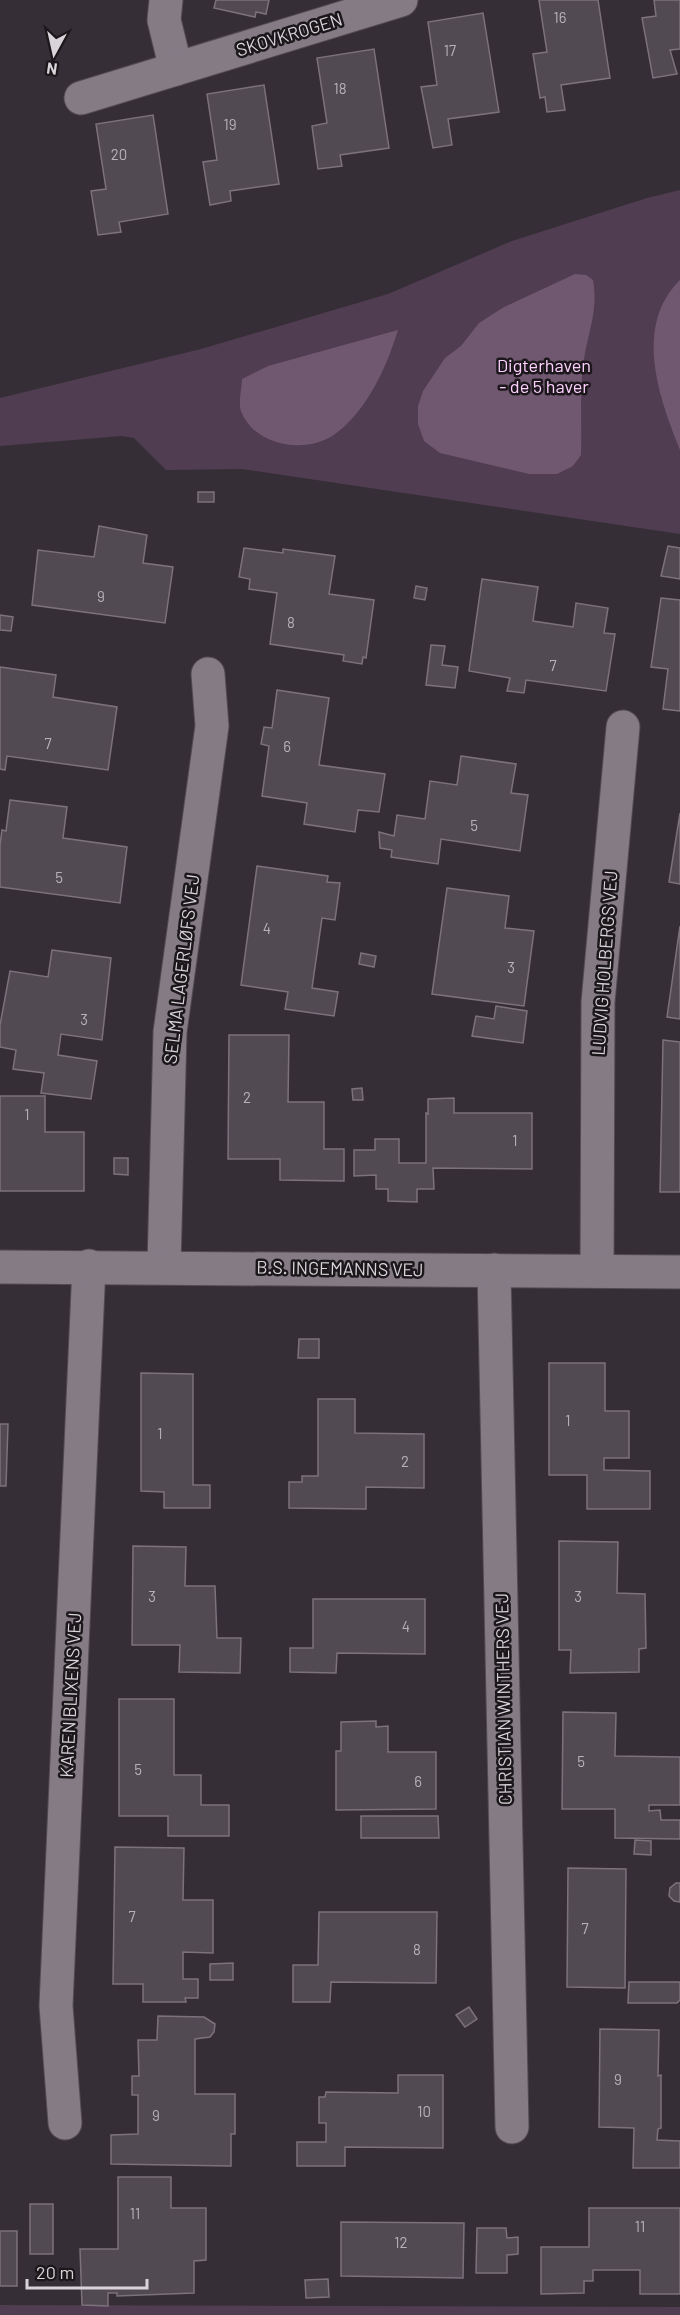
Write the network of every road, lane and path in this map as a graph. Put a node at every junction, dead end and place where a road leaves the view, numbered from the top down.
1 (166, 0) edge
2 (401, 0) edge
3 (176, 69) junction
4 (81, 98) dead end
5 (208, 674) dead end
6 (623, 727) dead end
7 (89, 1266) junction
8 (164, 1266) junction
9 (0, 1267) edge
10 (494, 1270) junction
11 (597, 1271) junction
12 (680, 1272) edge
13 (65, 2124) dead end
14 (512, 2127) dead end

1 - 3 street
2 - 3 street, SKOVKROGEN
3 - 4 street, SKOVKROGEN
5 - 8 street, SELMA LAGERLØFS VEJ
6 - 11 street, LUDVIG HOLBERGS VEJ
7 - 8 street, B.S. INGEMANNS VEJ
7 - 9 street, B.S. INGEMANNS VEJ
7 - 13 street, KAREN BLIXENS VEJ
8 - 10 street, B.S. INGEMANNS VEJ
10 - 11 street, B.S. INGEMANNS VEJ
10 - 14 street, CHRISTIAN WINTHERS VEJ
11 - 12 street, B.S. INGEMANNS VEJ

